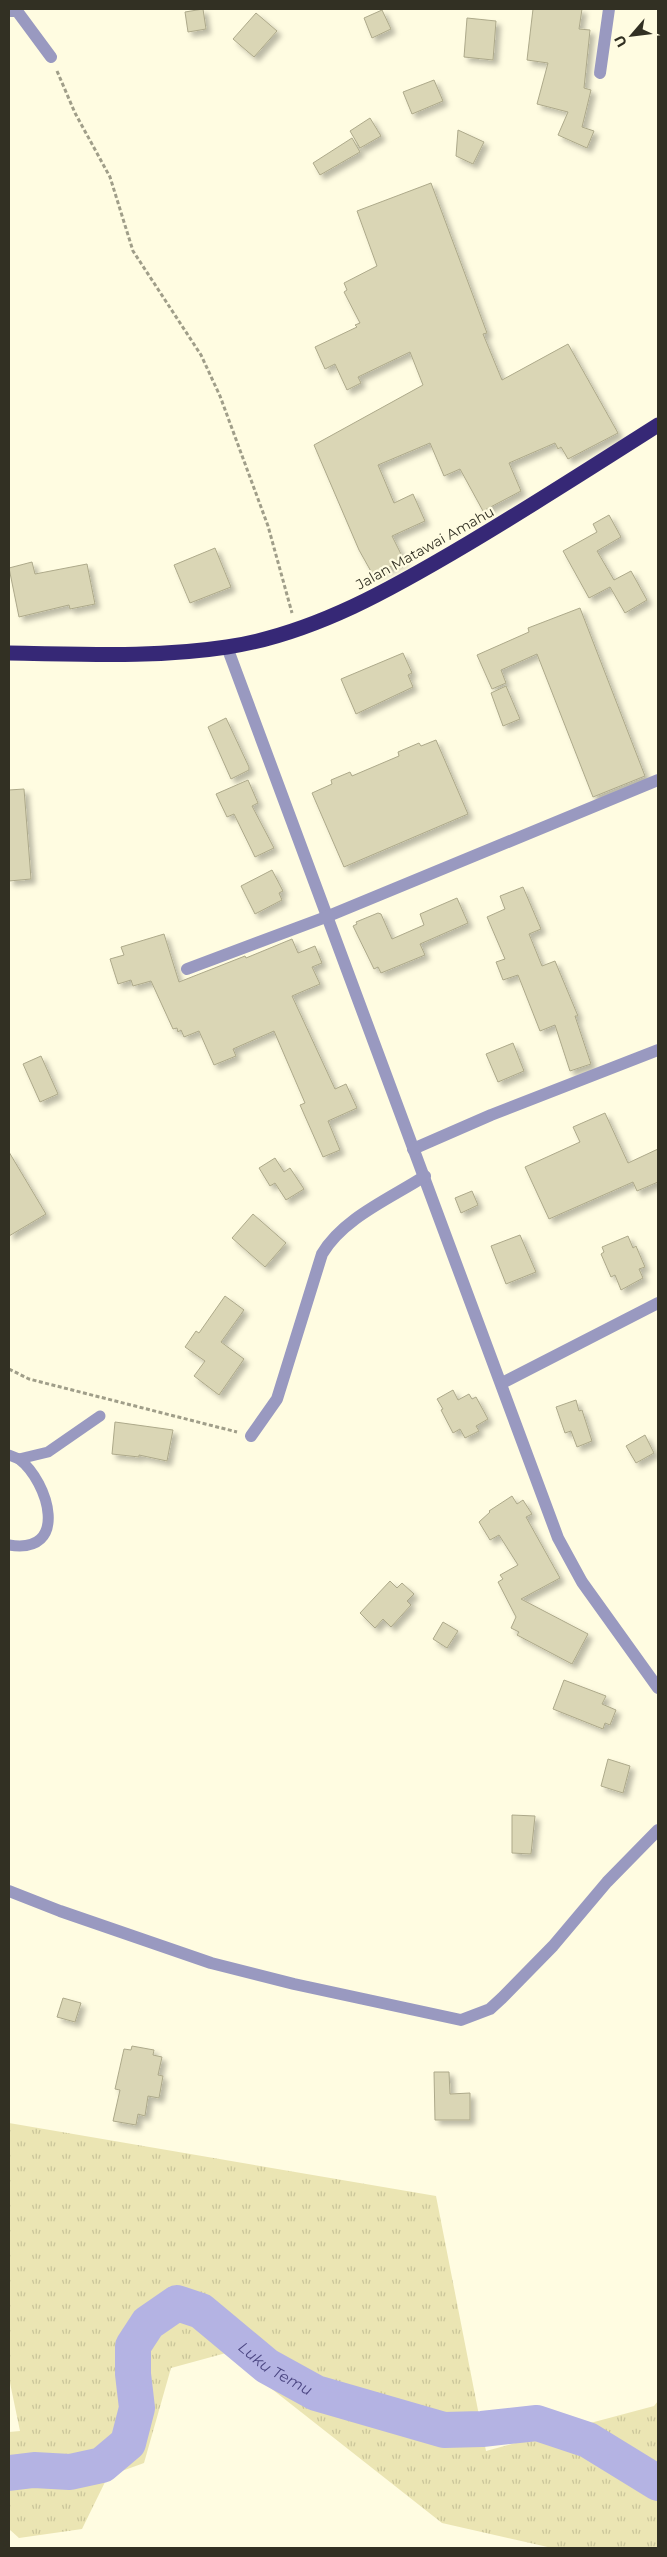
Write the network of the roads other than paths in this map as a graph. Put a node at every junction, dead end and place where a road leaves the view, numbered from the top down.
1 (609, 9) edge
2 (9, 11) edge
3 (51, 57) road end
4 (600, 73) dead end
5 (658, 425) edge
6 (227, 647) junction
7 (9, 653) edge
8 (658, 780) edge
9 (326, 917) junction
10 (187, 969) dead end
11 (658, 1050) edge
12 (414, 1148) junction
13 (425, 1176) junction
14 (658, 1302) edge
15 (502, 1383) junction
16 (100, 1416) dead end
17 (251, 1436) road end
18 (48, 1452) junction
19 (14, 1457) edge
20 (33, 1472) junction
21 (9, 1545) edge
22 (658, 1688) edge
23 (658, 1830) edge
24 (9, 1891) edge

1 - 4 street
2 - 3 street
5 - 6 highway, Jalan Matawai Amahu
6 - 7 highway, Jalan Matawai Amahu
6 - 9 street
8 - 9 street
9 - 10 street
9 - 12 street
11 - 12 street
12 - 13 street
13 - 15 street
13 - 17 street
14 - 15 street
15 - 22 street
16 - 18 lane
18 - 19 lane
18 - 20 lane
19 - 20 lane
20 - 21 lane
23 - 24 street

